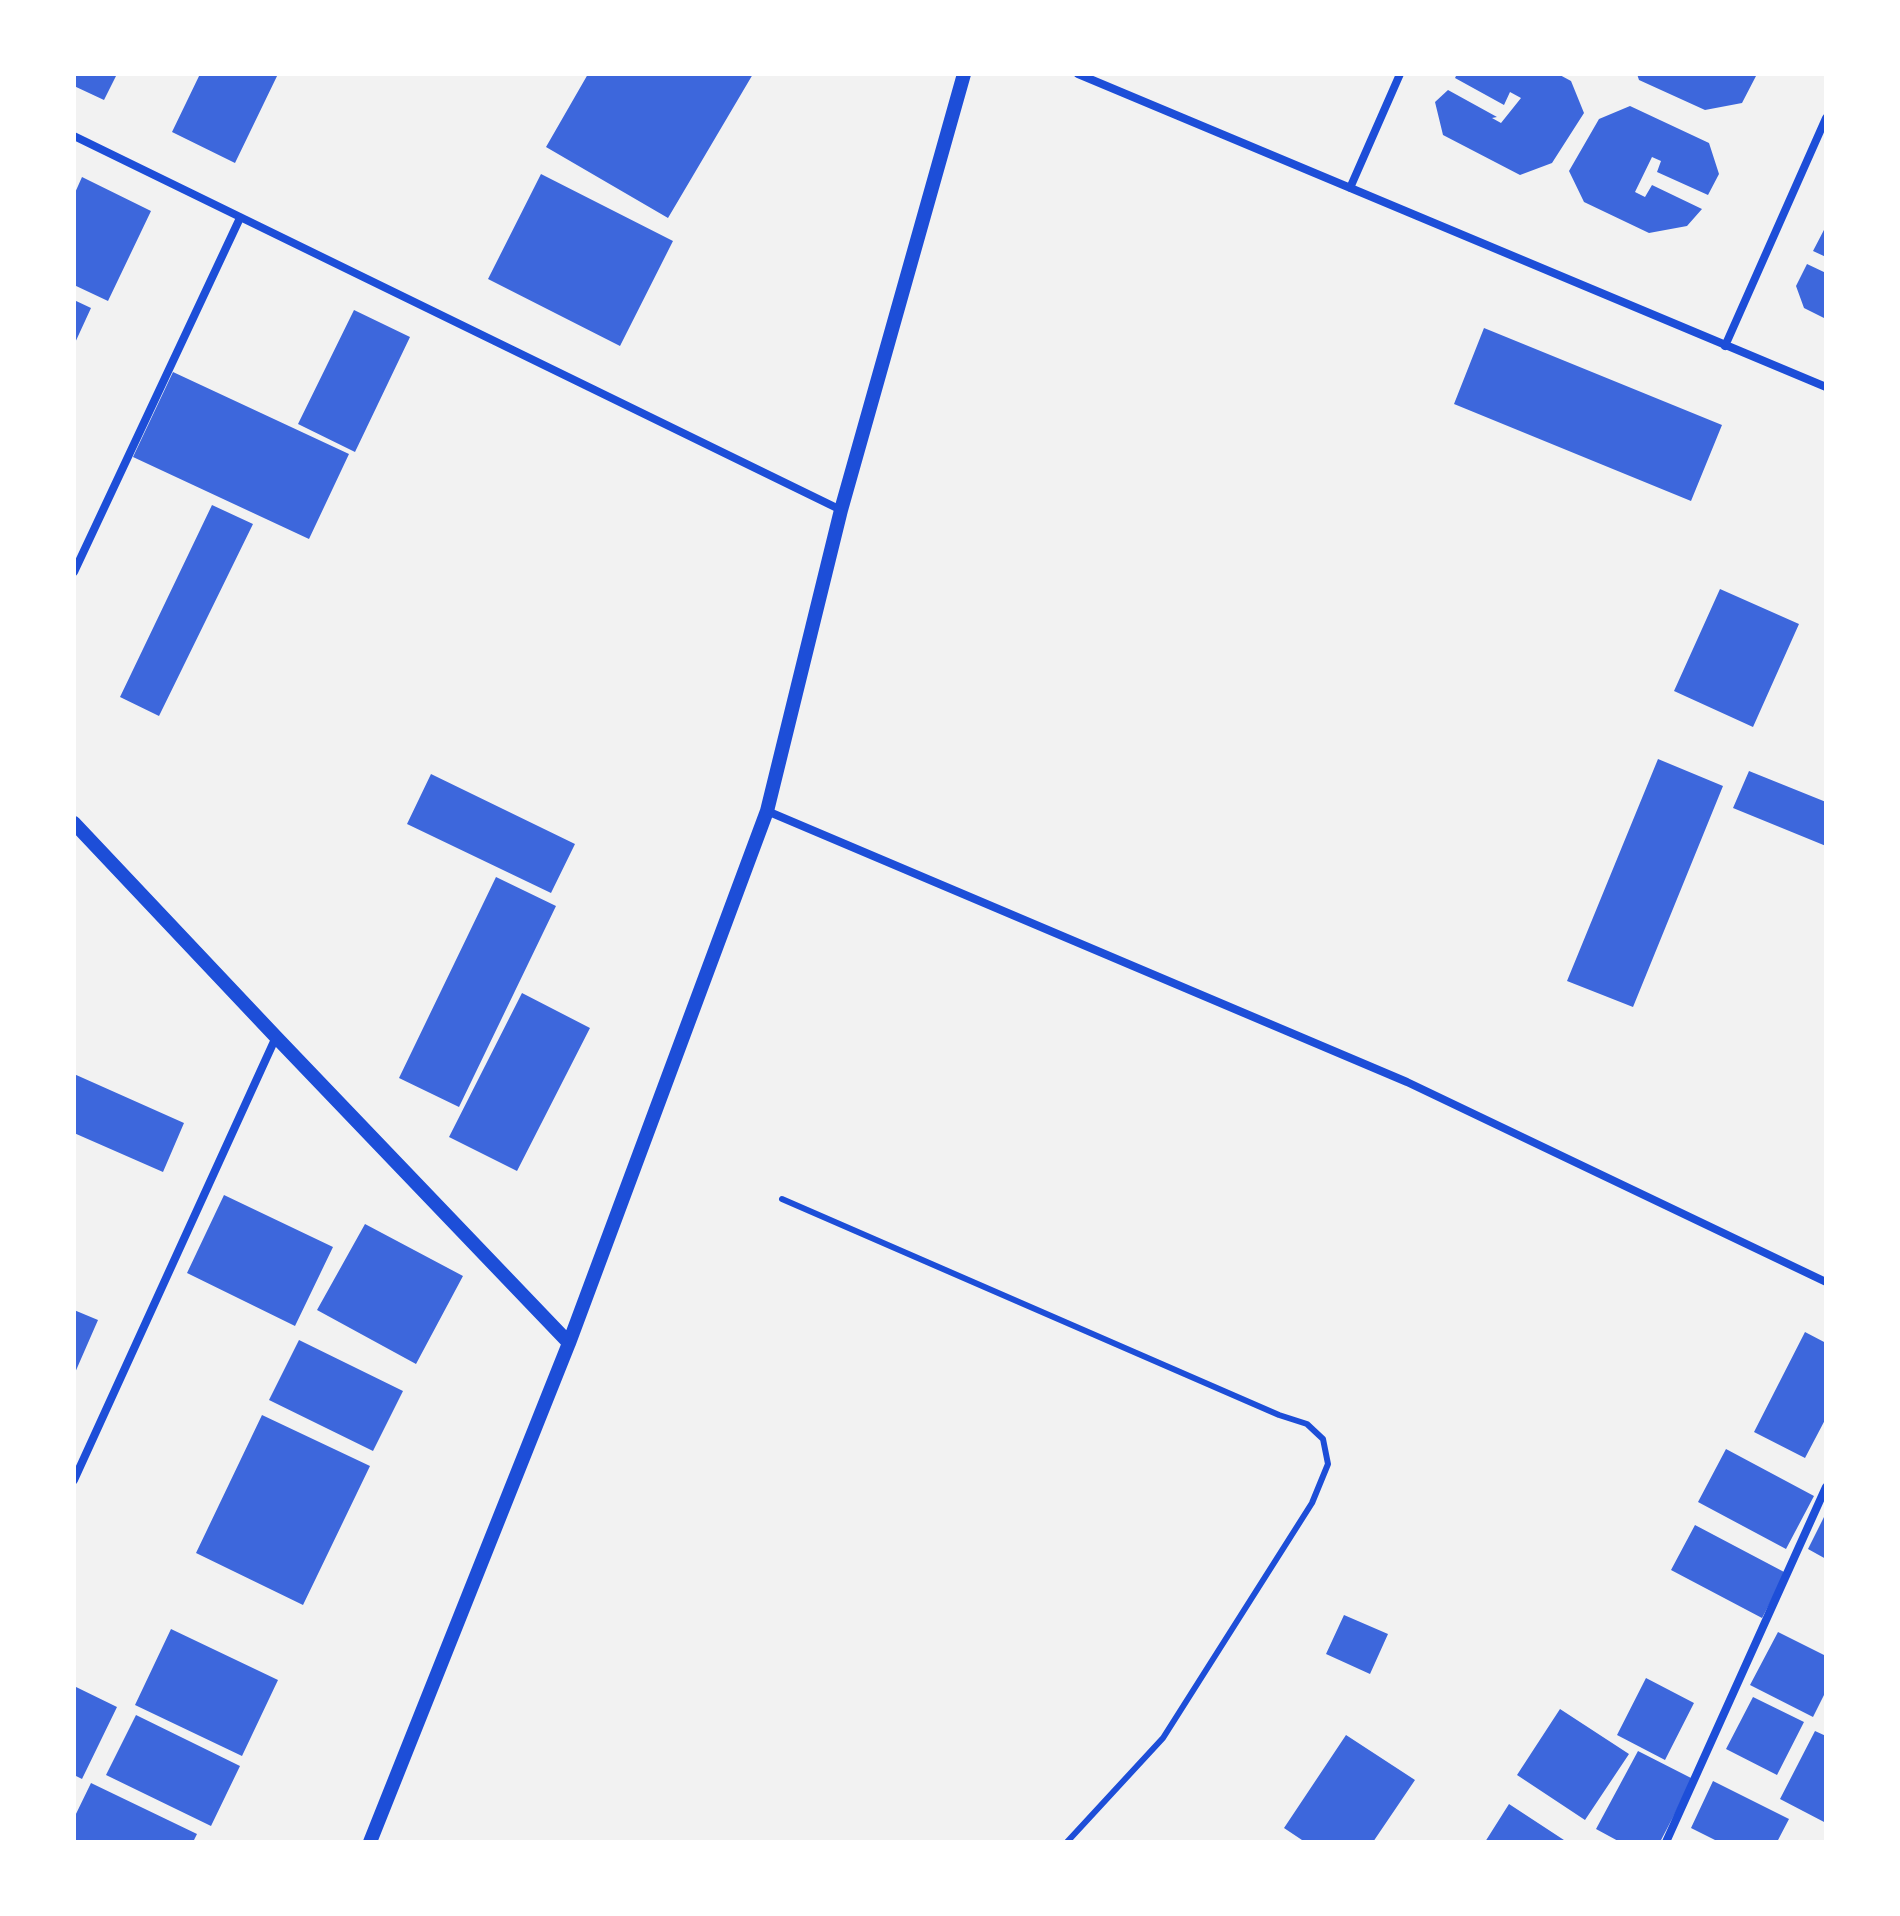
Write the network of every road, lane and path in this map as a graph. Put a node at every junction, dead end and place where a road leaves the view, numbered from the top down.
1 (964, 74) edge
2 (1078, 74) edge
3 (1400, 74) edge
4 (1826, 118) edge
5 (74, 136) edge
6 (1350, 188) junction
7 (240, 218) junction
8 (1725, 346) junction
9 (1826, 387) edge
10 (841, 510) junction
11 (74, 572) edge
12 (767, 811) junction
13 (74, 823) edge
14 (276, 1037) junction
15 (782, 1199) dead end
16 (1826, 1282) edge
17 (569, 1343) junction
18 (74, 1480) edge
19 (1826, 1487) edge
20 (370, 1842) edge
21 (1067, 1842) edge
22 (1666, 1842) edge

1 - 10 street
2 - 6 street
3 - 6 street
4 - 8 street
5 - 7 street
6 - 8 street
7 - 10 street
7 - 11 street
8 - 9 street
10 - 12 street
12 - 16 street
12 - 17 street
13 - 14 street
14 - 17 street
14 - 18 street
15 - 21 lane
17 - 20 street
19 - 22 street

